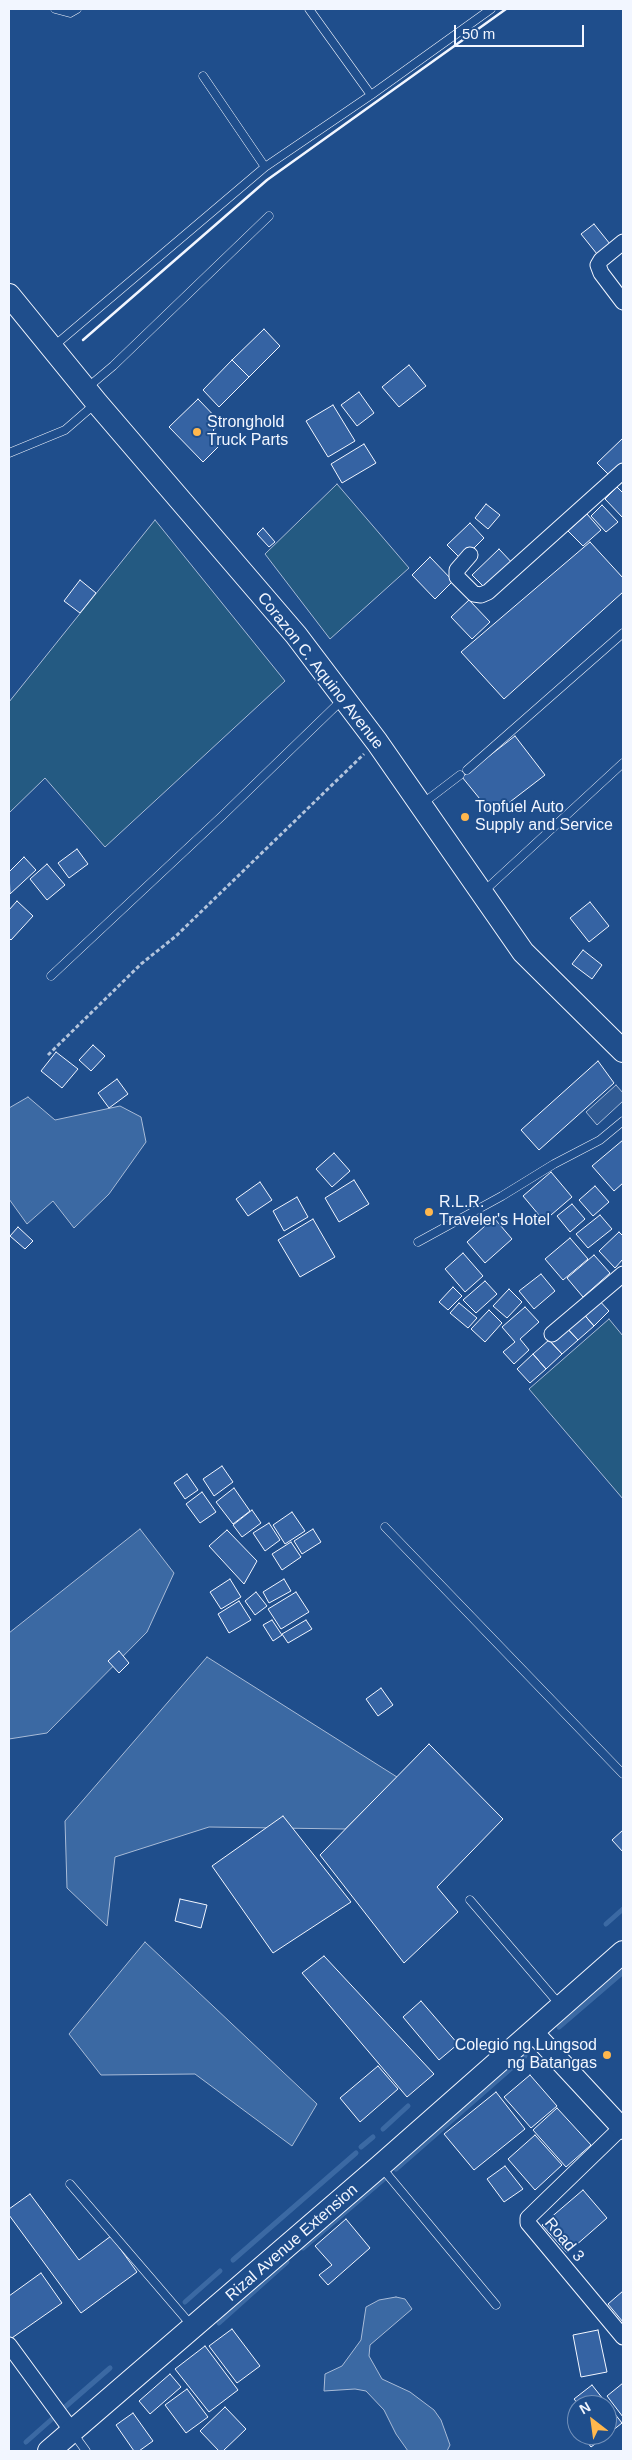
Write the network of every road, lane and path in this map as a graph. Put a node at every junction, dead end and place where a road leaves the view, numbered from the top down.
1 (55, 9) edge
2 (77, 9) edge
3 (309, 9) edge
4 (490, 9) edge
5 (203, 76) dead end
6 (371, 95) junction
7 (265, 167) junction
8 (269, 216) dead end
9 (623, 242) edge
10 (9, 295) edge
11 (623, 302) edge
12 (53, 347) junction
13 (91, 396) junction
14 (9, 453) edge
15 (623, 471) edge
16 (470, 554) dead end
17 (623, 633) edge
18 (344, 698) junction
19 (377, 742) junction
20 (623, 763) edge
21 (420, 805) junction
22 (482, 894) junction
23 (51, 976) dead end
24 (623, 1051) edge
25 (48, 1055) dead end
26 (623, 1120) edge
27 (418, 1242) dead end
28 (623, 1274) edge
29 (552, 1334) dead end
30 (385, 1527) dead end
31 (623, 1774) edge
32 (470, 1900) dead end
33 (623, 1952) edge
34 (561, 2006) junction
35 (533, 2032) junction
36 (623, 2128) edge
37 (380, 2166) junction
38 (70, 2184) dead end
39 (496, 2305) dead end
40 (194, 2328) junction
41 (623, 2337) edge
42 (9, 2345) edge
43 (72, 2431) junction
44 (49, 2451) edge
45 (86, 2451) edge

1 - 2 lane
3 - 6 lane
4 - 6 lane
5 - 7 lane
6 - 7 lane
7 - 12 lane
8 - 13 lane
9 - 11 street
10 - 12 main road, Corazon C. Aquino Avenue
12 - 13 main road, Corazon C. Aquino Avenue
13 - 14 lane
13 - 18 main road, Corazon C. Aquino Avenue
15 - 16 street
17 - 21 lane
18 - 19 main road, Corazon C. Aquino Avenue
18 - 23 lane
19 - 21 main road, Corazon C. Aquino Avenue
19 - 25 path
20 - 22 lane
21 - 22 main road, Corazon C. Aquino Avenue
22 - 24 main road, Corazon C. Aquino Avenue
26 - 27 lane
28 - 29 street
30 - 31 lane
32 - 34 lane
33 - 34 main road, Rizal Avenue Extension
34 - 35 main road, Rizal Avenue Extension
35 - 36 street
35 - 37 main road, Rizal Avenue Extension
36 - 41 street, Road 3
37 - 39 lane
37 - 40 main road, Rizal Avenue Extension
38 - 40 lane
40 - 43 main road, Rizal Avenue Extension
42 - 43 street
43 - 44 main road, Rizal Avenue Extension
43 - 45 lane

